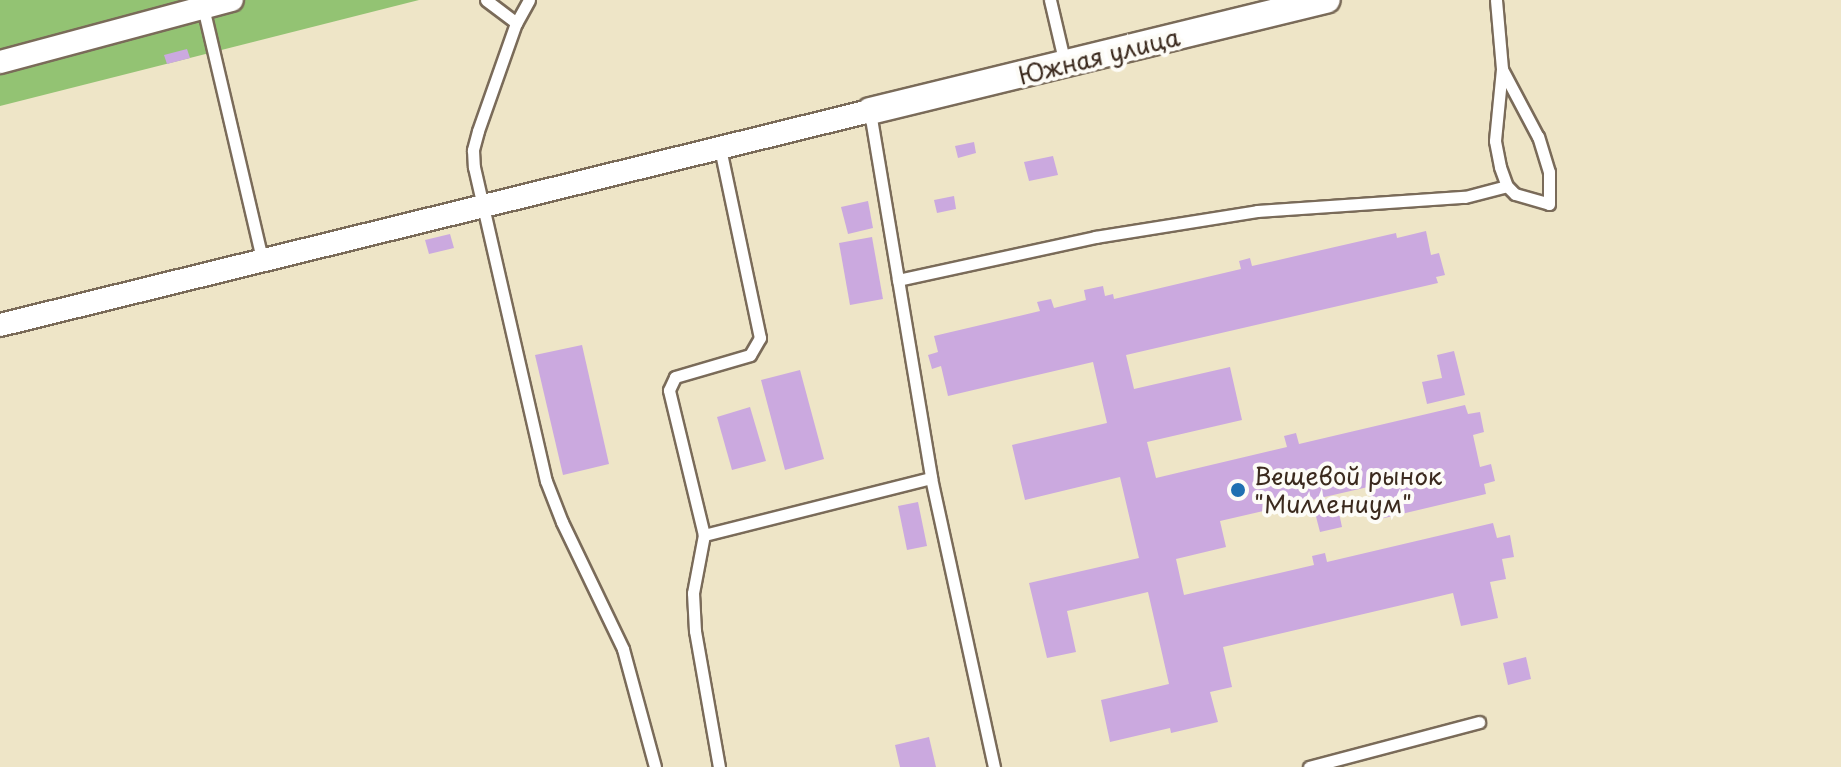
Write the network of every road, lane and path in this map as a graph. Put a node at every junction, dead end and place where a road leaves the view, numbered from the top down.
1 (232, 0) edge
2 (486, 0) edge
3 (529, 0) edge
4 (1050, 0) edge
5 (1327, 0) edge
6 (1496, 0) edge
7 (203, 7) junction
8 (516, 23) junction
9 (0, 62) edge
10 (1065, 64) junction
11 (1502, 69) junction
12 (870, 111) junction
13 (720, 149) junction
14 (1507, 186) junction
15 (484, 207) junction
16 (263, 262) junction
17 (898, 280) junction
18 (0, 325) edge
19 (931, 478) junction
20 (704, 535) junction
21 (1479, 722) dead end
22 (655, 767) edge
23 (719, 767) edge
24 (994, 767) edge
25 (1309, 767) edge

1 - 7 street
2 - 8 lane
3 - 8 lane
4 - 10 lane
5 - 10 street, Южная улица
6 - 11 lane
7 - 9 street
7 - 16 lane
8 - 15 lane
10 - 12 street, Южная улица
11 - 14 lane
11 - 14 lane
12 - 13 street
12 - 17 lane
13 - 15 street
13 - 20 lane
14 - 17 lane
15 - 16 street
15 - 22 lane
16 - 18 street
17 - 19 lane
19 - 20 lane
19 - 24 lane
20 - 23 lane
21 - 25 lane

